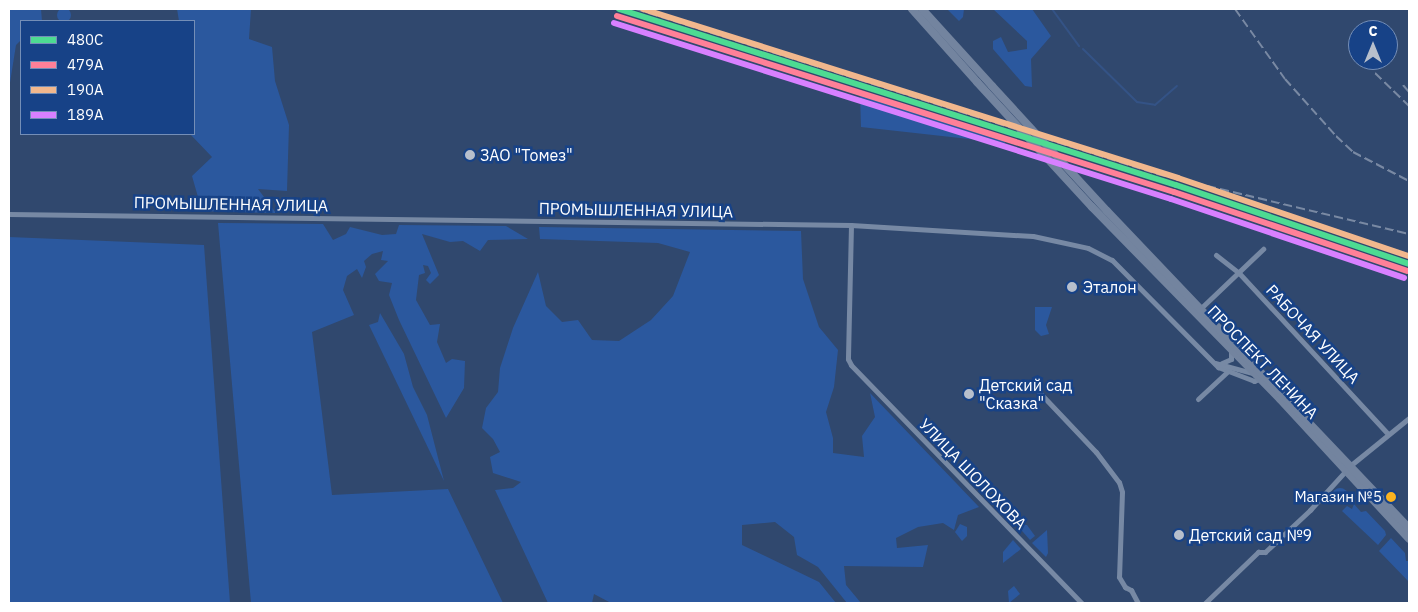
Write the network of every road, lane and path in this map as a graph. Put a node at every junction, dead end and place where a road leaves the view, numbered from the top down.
1 (912, 9) edge
2 (922, 9) edge
3 (9, 214) edge
4 (851, 225) junction
5 (1263, 249) dead end
6 (1216, 255) dead end
7 (1239, 273) junction
8 (1201, 308) junction
9 (1232, 348) junction
10 (1218, 363) junction
11 (1227, 372) junction
12 (1260, 376) junction
13 (1038, 392) dead end
14 (1198, 399) dead end
15 (1409, 418) edge
16 (1388, 434) junction
17 (1349, 468) junction
18 (1409, 528) edge
19 (1409, 539) edge
20 (1082, 603) edge
21 (1138, 603) edge
22 (1205, 603) edge

1 - 9 main road, ПРОСПЕКТ ЛЕНИНА, bridge
2 - 8 main road, ПРОСПЕКТ ЛЕНИНА, bridge
3 - 4 street, ПРОМЫШЛЕННАЯ УЛИЦА
4 - 10 street, ПРОМЫШЛЕННАЯ УЛИЦА
4 - 20 street, УЛИЦА ШОЛОХОВА
5 - 7 street
6 - 7 street, РАБОЧАЯ УЛИЦА
7 - 8 street
7 - 16 street, РАБОЧАЯ УЛИЦА
8 - 12 main road, ПРОСПЕКТ ЛЕНИНА
9 - 10 street
9 - 12 main road, ПРОСПЕКТ ЛЕНИНА
10 - 11 street, ПРОМЫШЛЕННАЯ УЛИЦА
10 - 12 street, ПРОМЫШЛЕННАЯ УЛИЦА
11 - 12 street, ПРОМЫШЛЕННАЯ УЛИЦА
11 - 14 street
12 - 17 main road, ПРОСПЕКТ ЛЕНИНА
13 - 21 street
15 - 16 street
16 - 17 street
17 - 18 main road, ПРОСПЕКТ ЛЕНИНА
17 - 19 main road, ПРОСПЕКТ ЛЕНИНА
17 - 22 street

